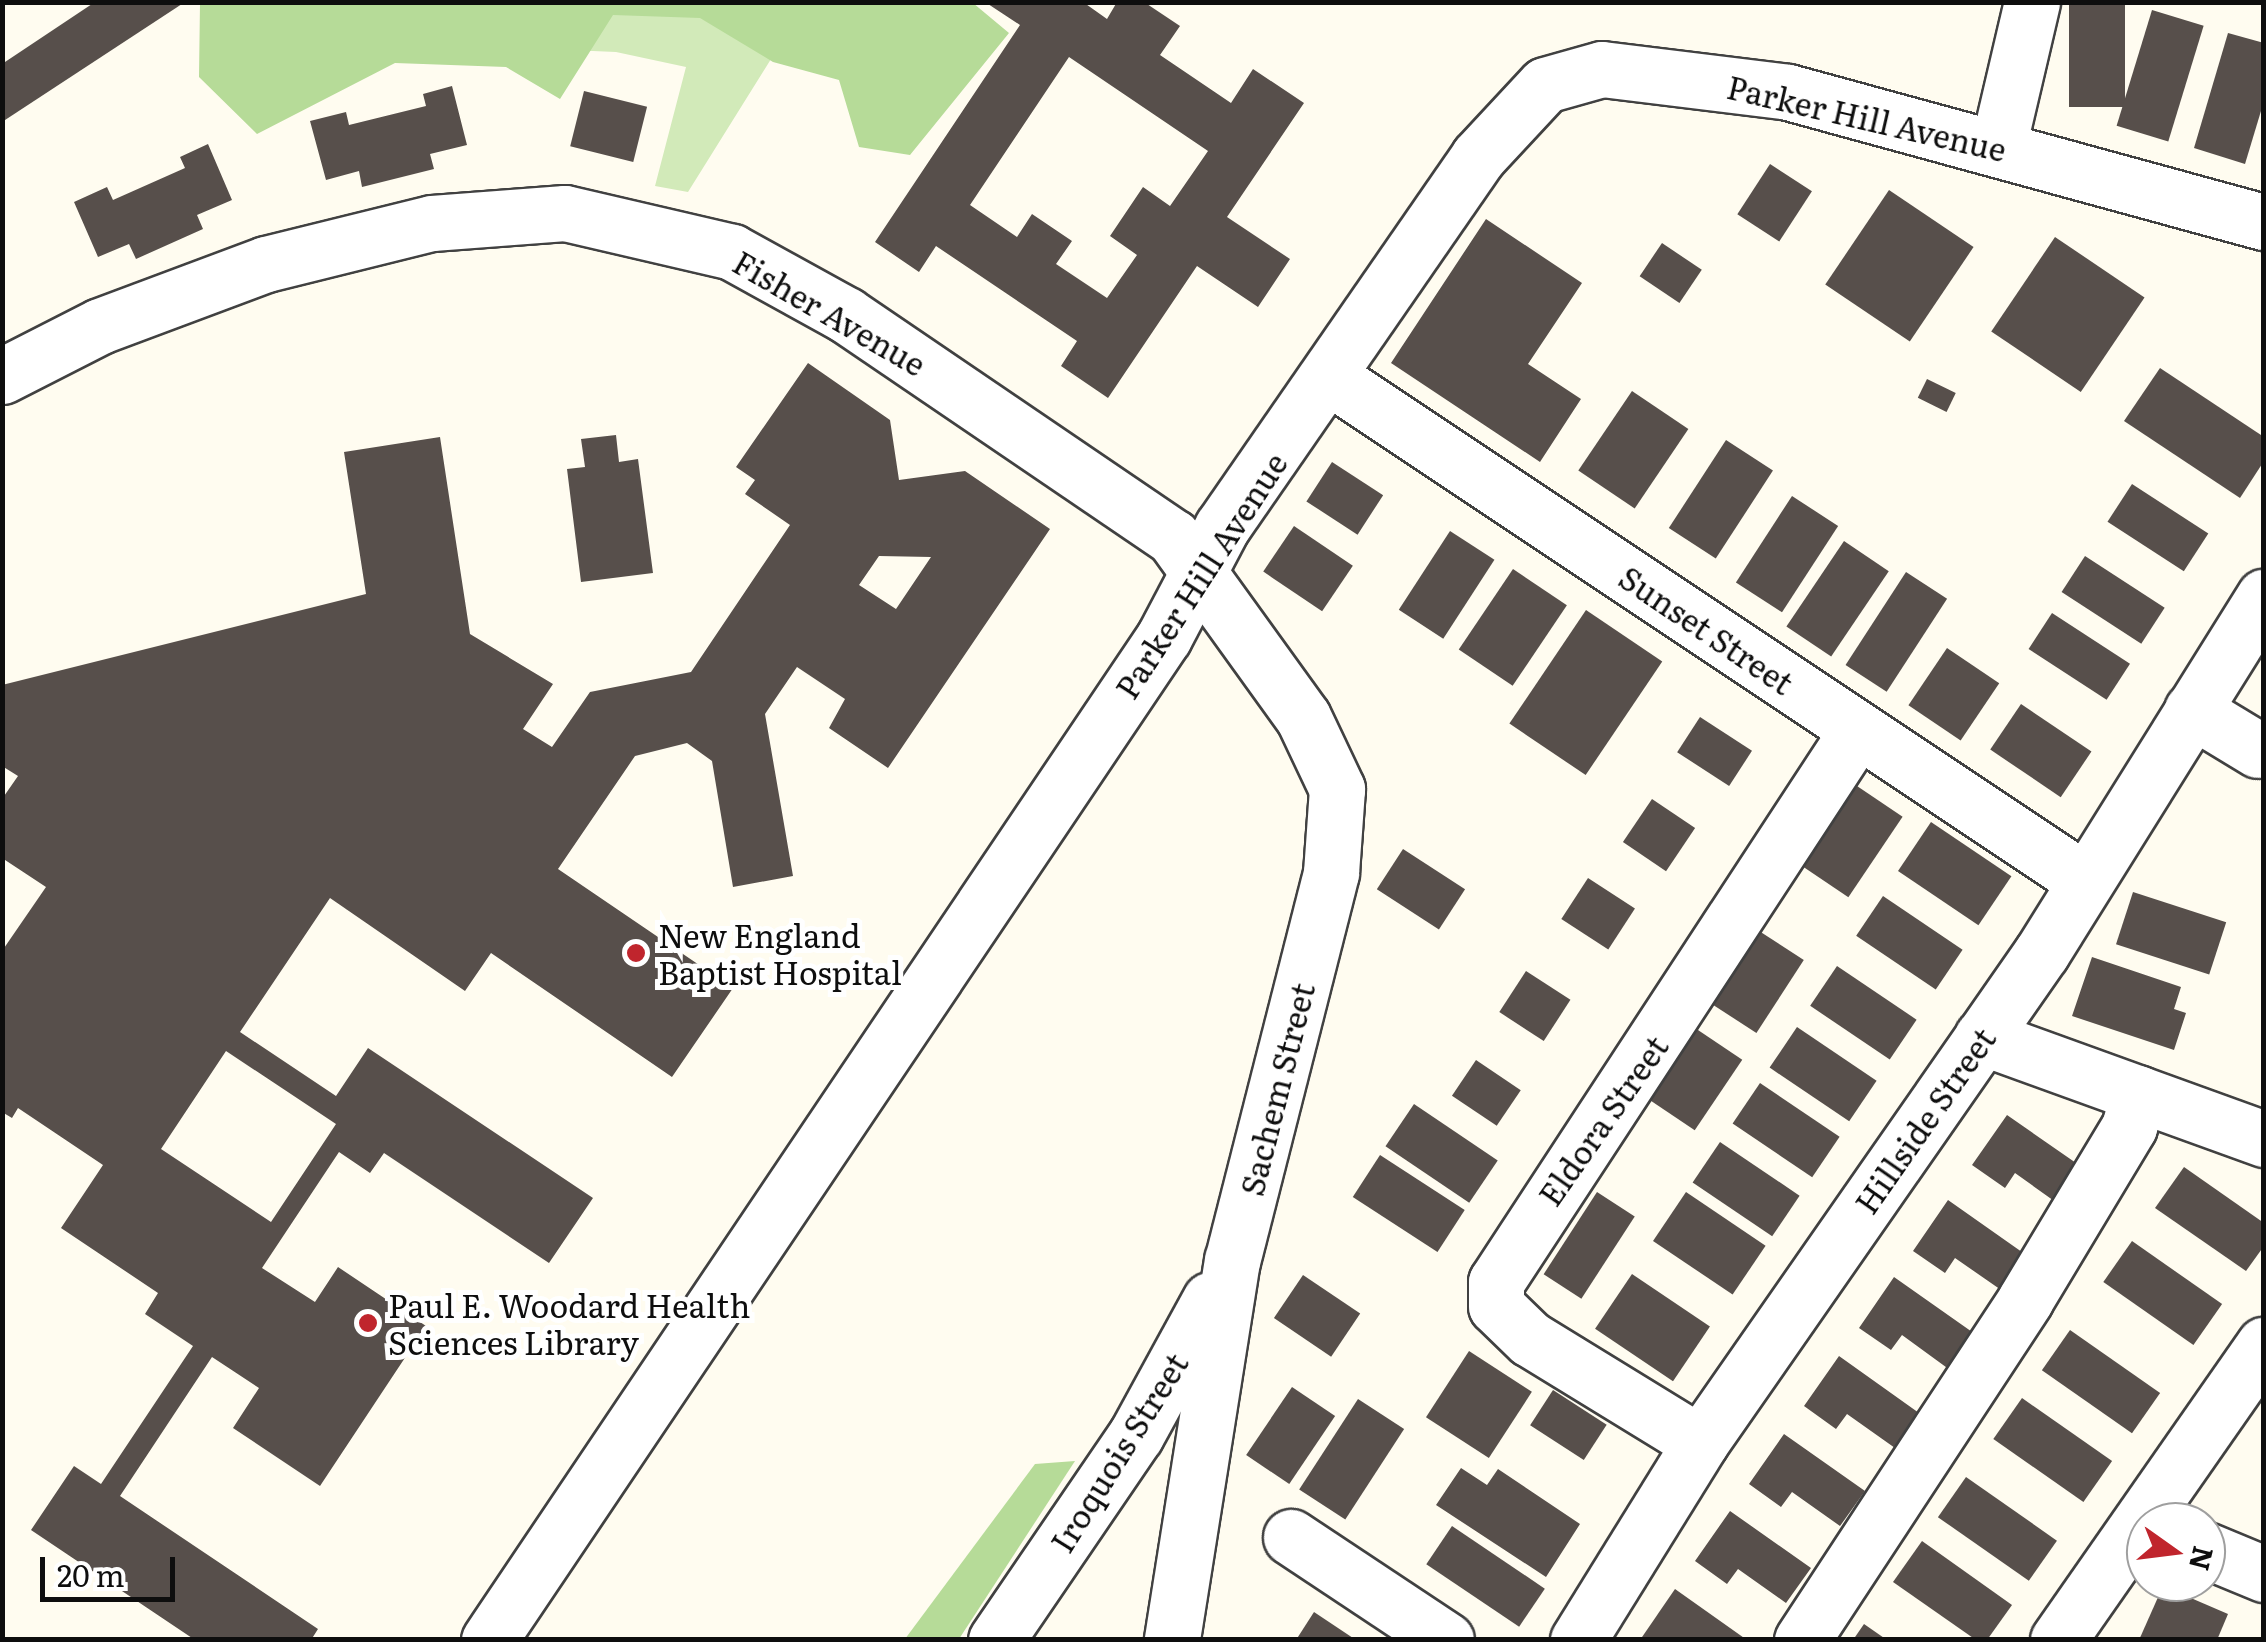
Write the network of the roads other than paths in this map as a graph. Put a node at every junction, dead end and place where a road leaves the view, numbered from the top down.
1 (2032, 2) edge
2 (1998, 147) junction
3 (2264, 222) edge
4 (2, 376) edge
5 (1331, 378) junction
6 (1198, 577) junction
7 (2264, 597) edge
8 (2192, 710) junction
9 (1858, 731) junction
10 (2258, 750) dead end
11 (2084, 880) junction
12 (1982, 1038) junction
13 (2138, 1092) junction
14 (2264, 1139) edge
15 (1232, 1260) junction
16 (2264, 1344) edge
17 (1700, 1443) junction
18 (2159, 1502) edge
19 (1292, 1537) dead end
20 (2126, 1548) edge
21 (2226, 1558) edge
22 (2264, 1574) edge
23 (490, 1640) edge
24 (996, 1640) edge
25 (1172, 1640) edge
26 (1446, 1640) edge
27 (1578, 1640) edge
28 (1802, 1640) edge
29 (2058, 1640) edge

1 - 2 street
2 - 3 street, Parker Hill Avenue
2 - 5 street, Parker Hill Avenue
4 - 6 street, Fisher Avenue
5 - 6 street, Parker Hill Avenue
5 - 9 street, Sunset Street
6 - 15 street, Sachem Street
6 - 23 street, Parker Hill Avenue
7 - 8 street, Hillside Street
8 - 10 street
8 - 11 street, Hillside Street
9 - 11 street, Sunset Street
9 - 17 street, Eldora Street
11 - 12 street, Hillside Street
12 - 13 street
12 - 17 street, Hillside Street
13 - 14 street
13 - 28 street
15 - 24 street, Iroquois Street
15 - 25 street, Sachem Street
16 - 18 street
17 - 27 street, Hillside Street
19 - 26 street
20 - 29 street
21 - 22 street

